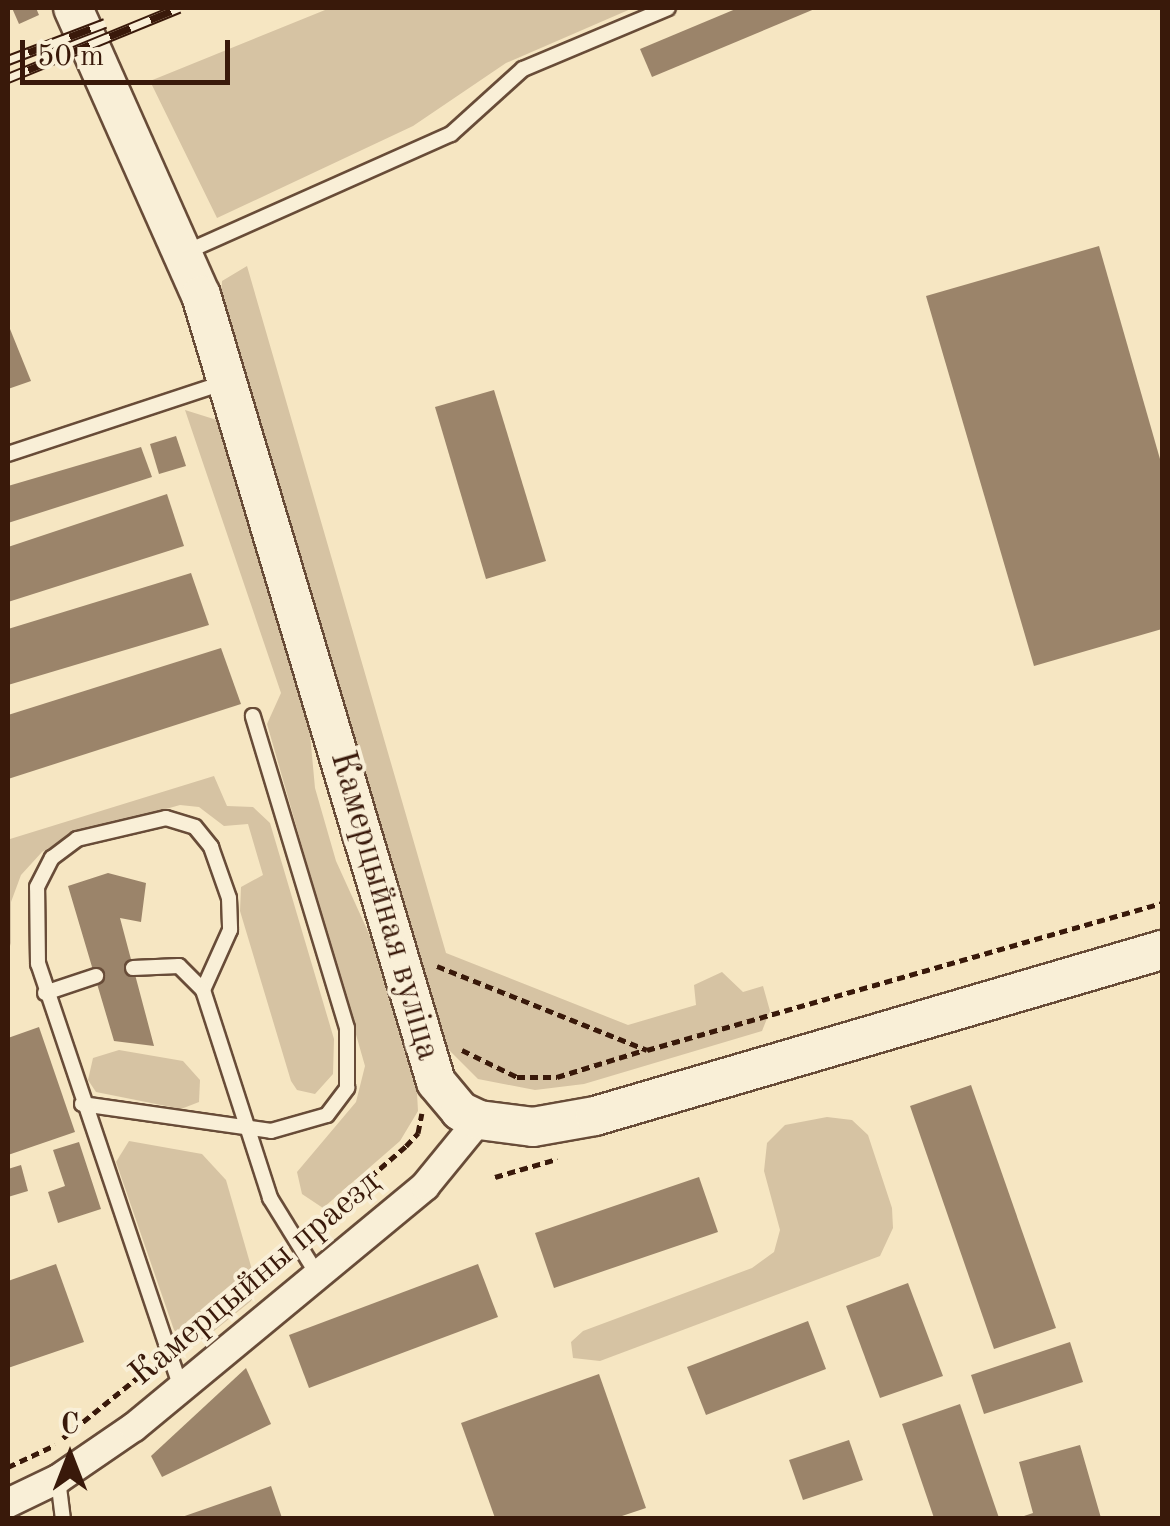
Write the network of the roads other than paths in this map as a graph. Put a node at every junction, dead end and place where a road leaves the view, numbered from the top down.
1 (73, 8) edge
2 (668, 8) edge
3 (185, 253) junction
4 (228, 381) junction
5 (8, 454) edge
6 (254, 716) dead end
7 (1162, 950) edge
8 (133, 968) dead end
9 (96, 976) dead end
10 (203, 990) junction
11 (45, 993) junction
12 (82, 1104) junction
13 (479, 1120) junction
14 (247, 1132) junction
15 (318, 1274) junction
16 (181, 1388) junction
17 (58, 1479) junction
18 (8, 1503) edge
19 (63, 1518) edge

1 - 3 main road, Камерцыйная вуліца
2 - 3 lane
3 - 4 main road, Камерцыйная вуліца
4 - 5 lane
4 - 13 main road, Камерцыйная вуліца
6 - 14 lane
7 - 13 main road
8 - 10 lane
9 - 11 lane
10 - 11 lane
10 - 14 lane
11 - 12 lane
12 - 14 lane
12 - 16 lane
13 - 15 street, Камерцыйны праезд
14 - 15 lane
15 - 16 street, Камерцыйны праезд
16 - 17 street, Камерцыйны праезд
17 - 18 street, Камерцыйны праезд
17 - 19 lane

